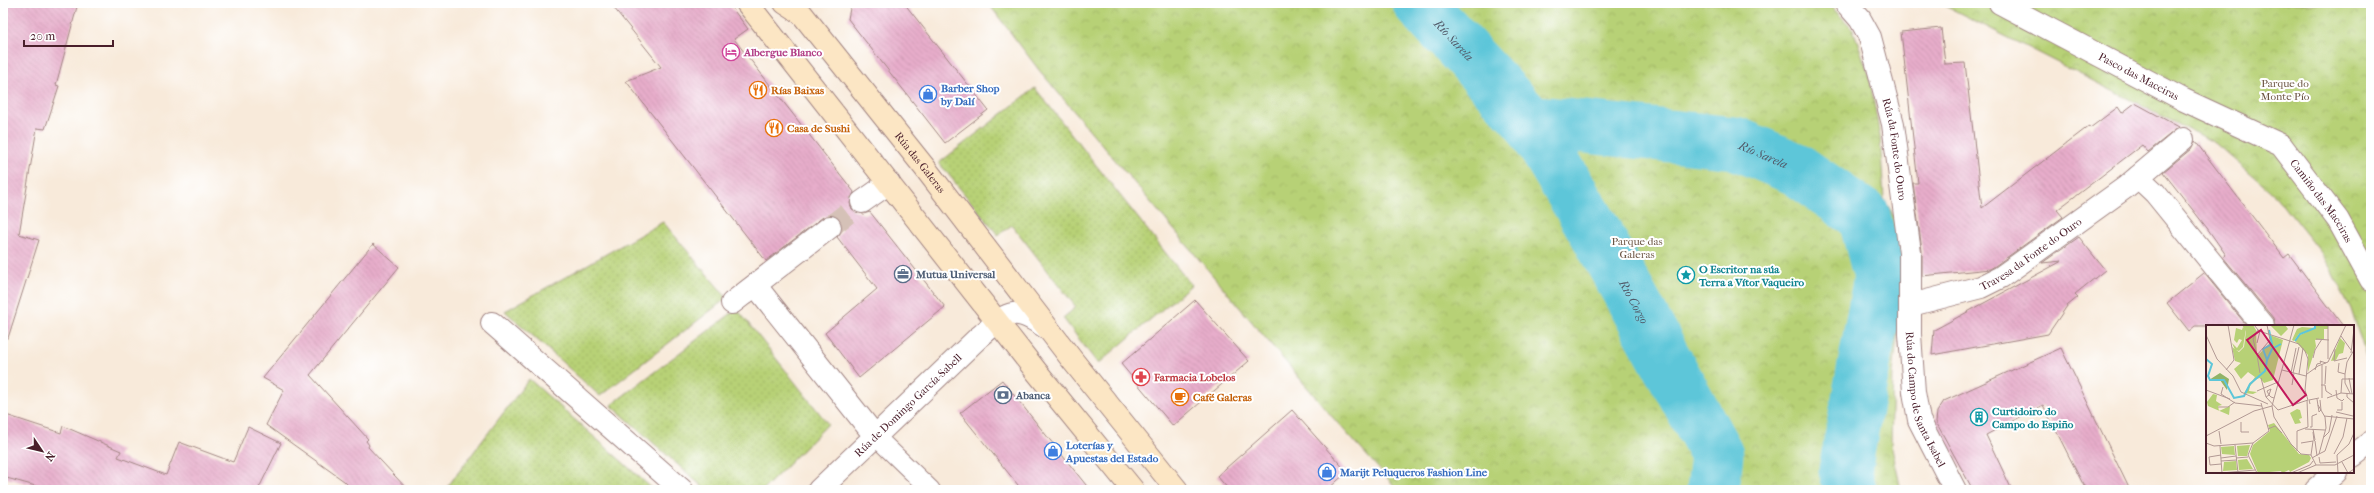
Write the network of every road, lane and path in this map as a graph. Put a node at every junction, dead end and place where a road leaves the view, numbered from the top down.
1 (747, 3) edge
2 (767, 3) edge
3 (1846, 3) edge
4 (2000, 3) edge
5 (795, 6) edge
6 (2183, 139) dead end
7 (2281, 145) joint
8 (2138, 177) junction
9 (889, 183) junction
10 (862, 202) tunnel mouth
11 (830, 227) tunnel mouth
12 (2371, 280) edge
13 (756, 286) junction
14 (732, 302) dead end
15 (1911, 305) junction
16 (997, 322) junction
17 (492, 323) dead end
18 (2262, 325) edge
19 (1049, 329) junction
20 (875, 436) junction
21 (2335, 473) edge
22 (682, 490) edge
23 (819, 490) edge
24 (931, 490) edge
25 (1133, 490) edge
26 (1177, 490) edge
27 (1955, 490) edge
28 (2316, 490) edge

1 - 9 main road
2 - 5 main road
3 - 15 street, Rúa da Fonte do Ouro
4 - 7 street, Paseo das Maceiras
5 - 19 main road, Rúa das Galeras
6 - 8 street, Travesa da Fonte do Ouro
7 - 12 street, Camiño das Maceiras
8 - 15 street, Travesa da Fonte do Ouro
8 - 18 street
9 - 10 street
9 - 16 main road
11 - 13 street
13 - 14 street
13 - 20 street
15 - 27 street, Rúa do Campo de Santa Isabel
16 - 19 street, Rúa das Galeras
16 - 20 street, Rúa de Domingo García-Sabell
16 - 25 main road
17 - 22 street
19 - 26 main road, Rúa das Galeras
20 - 23 street, Rúa de Domingo García-Sabell
20 - 24 lane
21 - 28 street

